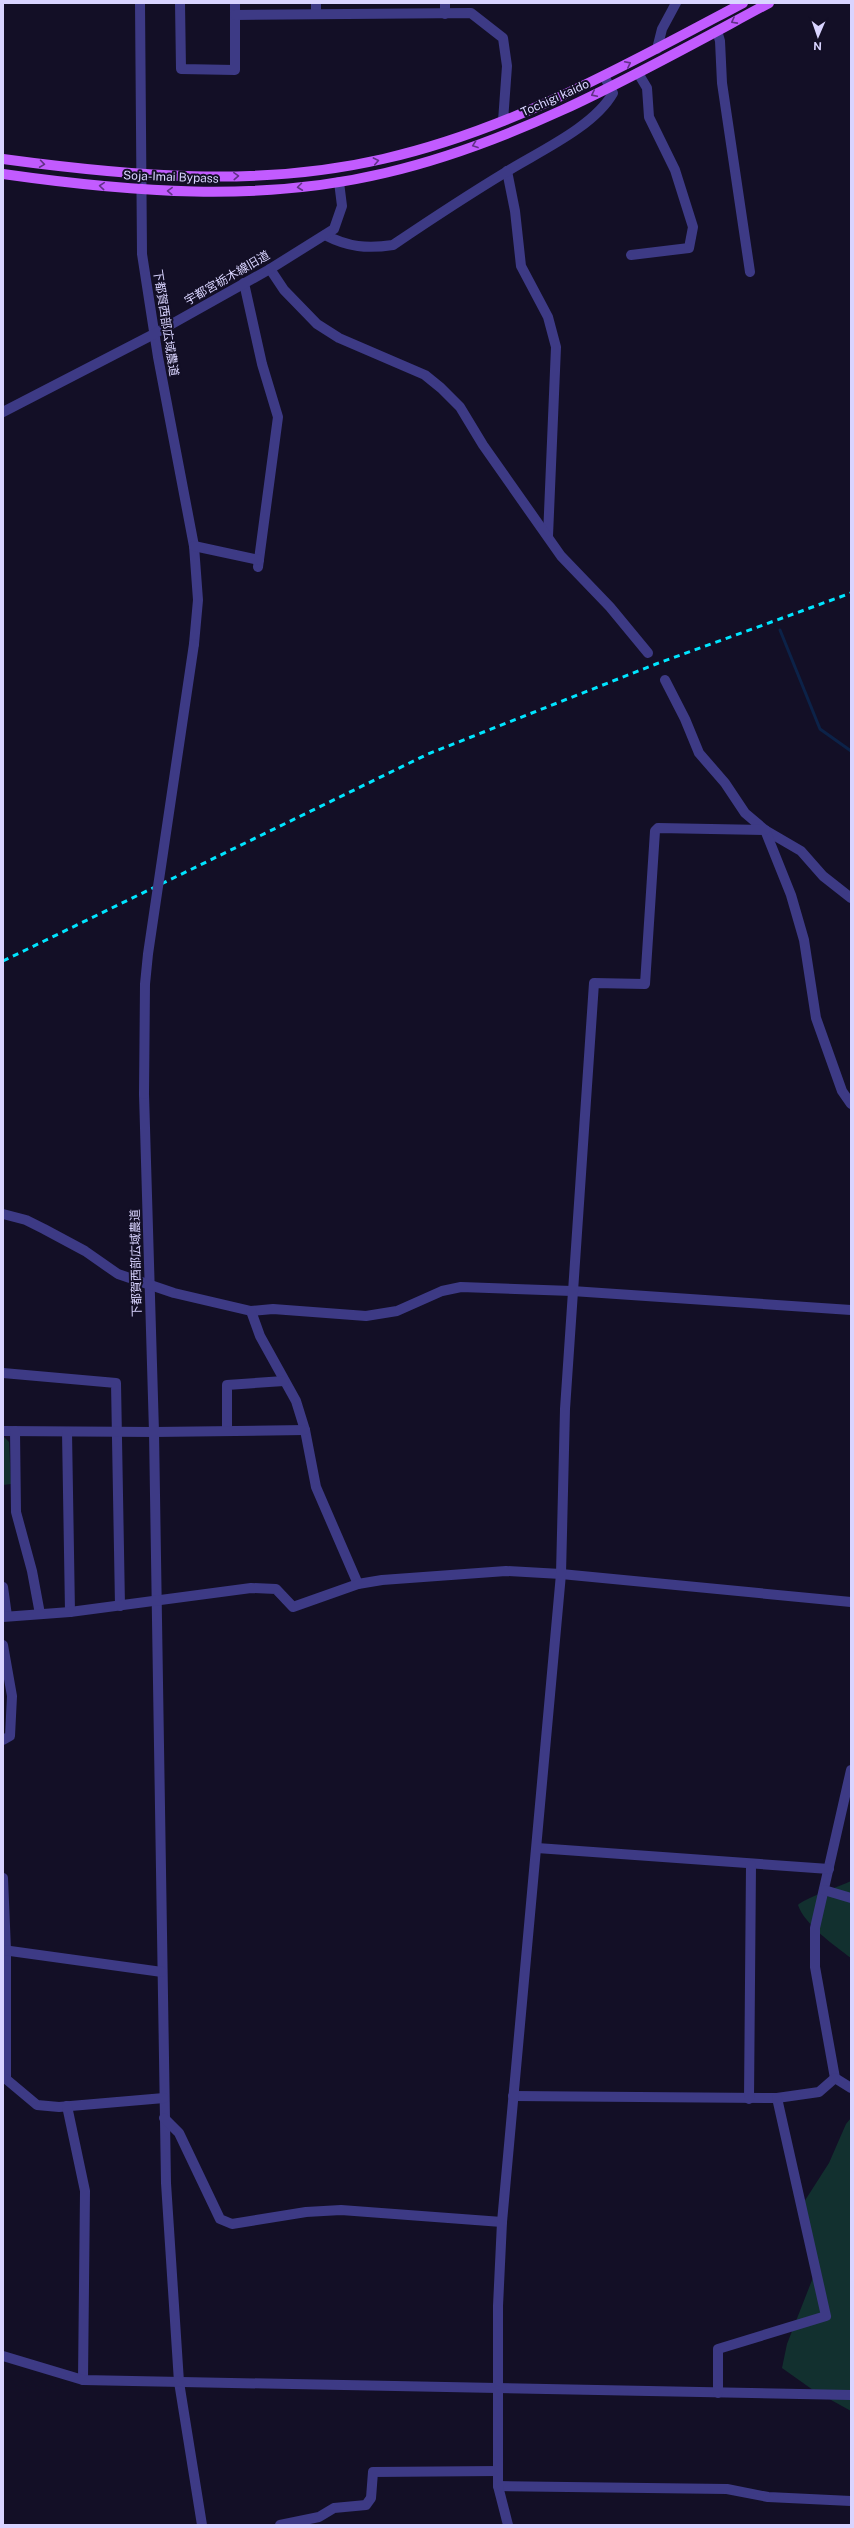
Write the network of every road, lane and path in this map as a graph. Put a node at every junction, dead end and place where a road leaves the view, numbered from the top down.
1 (140, 3) edge
2 (180, 3) edge
3 (235, 3) edge
4 (316, 3) edge
5 (445, 3) edge
6 (676, 3) edge
7 (743, 3) edge
8 (769, 3) edge
9 (472, 8) edge
10 (316, 14) junction
11 (445, 14) junction
12 (235, 15) junction
13 (717, 31) junction
14 (657, 49) junction
15 (638, 73) junction
16 (604, 76) junction
17 (610, 86) junction
18 (503, 121) junction
19 (3, 159) edge
20 (338, 168) joint
21 (507, 171) junction
22 (3, 174) edge
23 (141, 175) junction
24 (339, 182) junction
25 (141, 190) junction
26 (325, 235) junction
27 (631, 255) dead end
28 (270, 268) junction
29 (750, 272) dead end
30 (244, 283) junction
31 (154, 334) junction
32 (3, 412) edge
33 (548, 536) junction
34 (194, 546) junction
35 (648, 653) dead end
36 (665, 680) dead end
37 (765, 830) junction
38 (851, 898) edge
39 (851, 1104) edge
40 (3, 1216) edge
41 (150, 1285) junction
42 (572, 1291) junction
43 (851, 1310) edge
44 (251, 1311) junction
45 (3, 1373) edge
46 (284, 1382) junction
47 (227, 1430) junction
48 (304, 1430) junction
49 (3, 1431) edge
50 (15, 1431) junction
51 (67, 1432) junction
52 (116, 1432) junction
53 (154, 1432) junction
54 (561, 1574) junction
55 (358, 1584) junction
56 (3, 1587) edge
57 (156, 1602) junction
58 (851, 1602) edge
59 (120, 1606) junction
60 (70, 1612) junction
61 (40, 1614) junction
62 (5, 1616) edge
63 (3, 1645) edge
64 (3, 1740) edge
65 (851, 1770) edge
66 (846, 1820) edge
67 (537, 1848) junction
68 (751, 1865) junction
69 (829, 1869) junction
70 (3, 1878) edge
71 (824, 1890) junction
72 (851, 1898) edge
73 (5, 1950) edge
74 (162, 1972) junction
75 (835, 2078) junction
76 (5, 2079) edge
77 (851, 2088) edge
78 (513, 2096) junction
79 (164, 2098) junction
80 (777, 2098) junction
81 (749, 2099) junction
82 (67, 2106) junction
83 (164, 2118) junction
84 (502, 2222) junction
85 (3, 2356) edge
86 (83, 2380) junction
87 (179, 2382) junction
88 (499, 2390) junction
89 (718, 2393) junction
90 (851, 2395) edge
91 (498, 2471) junction
92 (498, 2486) junction
93 (851, 2501) edge
94 (202, 2525) edge
95 (280, 2525) edge
96 (508, 2525) edge

1 - 23 street, 下都賀西部広域農道
2 - 12 street
3 - 12 street
4 - 10 street
5 - 11 street
6 - 14 street
7 - 14 main road, Tochigi kaido
8 -> 13 main road, Tochigi kaido
9 - 11 street
9 - 18 street
10 - 11 street
10 - 12 street
13 - 15 main road, Tochigi kaido
13 - 29 street
16 -> 14 main road, Tochigi kaido
15 - 17 main road, Tochigi kaido
15 - 27 street
16 - 17 street
16 - 18 main road, Tochigi kaido
17 - 21 street
17 -> 24 main road, Tochigi kaido
20 -> 18 main road, Tochigi kaido
19 -> 23 main road, Soja-Imai Bypass
23 -> 20 main road, Soja-Imai Bypass
21 - 26 street
21 - 33 street
25 -> 22 main road, Soja-Imai Bypass
23 - 25 street, 下都賀西部広域農道
24 -> 25 main road, Soja-Imai Bypass
24 - 26 street, 宇都宮栃木線旧道
25 - 31 street, 下都賀西部広域農道
26 - 28 street, 宇都宮栃木線旧道
28 - 30 street, 宇都宮栃木線旧道
28 - 33 street
30 - 31 street, 宇都宮栃木線旧道
30 - 34 street
31 - 32 street, 宇都宮栃木線旧道
31 - 34 street, 下都賀西部広域農道
33 - 35 street
34 - 41 street, 下都賀西部広域農道, bridge
36 - 37 street
37 - 38 street
37 - 39 street
37 - 42 street
40 - 41 street
41 - 44 street
41 - 53 street, 下都賀西部広域農道
42 - 43 street
42 - 44 street
42 - 54 street
44 - 46 street
45 - 52 street
46 - 47 street
46 - 48 street
47 - 48 street
47 - 53 street
48 - 55 street
49 - 50 street
50 - 51 street
50 - 61 street
51 - 52 street
51 - 60 street
52 - 53 street
52 - 59 street
53 - 57 street, 下都賀西部広域農道
54 - 55 street
54 - 58 street
54 - 67 street
55 - 57 street
56 - 62 street
57 - 59 street
57 - 74 street, 下都賀西部広域農道
59 - 60 street
60 - 61 street
61 - 62 street
63 - 64 street
65 - 66 street
66 - 69 street
67 - 68 street
67 - 78 street
68 - 69 street
68 - 81 street
69 - 71 street
70 - 73 street
71 - 72 street
71 - 75 street
73 - 74 street
73 - 76 street
74 - 79 street, 下都賀西部広域農道
75 - 77 street
75 - 80 street
76 - 82 street
78 - 81 street
78 - 84 street
79 - 82 street
79 - 83 street, 下都賀西部広域農道
80 - 81 street
80 - 89 street
82 - 86 street
83 - 84 street
83 - 87 street, 下都賀西部広域農道
84 - 88 street
85 - 86 street
86 - 87 street
87 - 88 street
87 - 94 street, 下都賀西部広域農道
88 - 89 street
88 - 91 street
89 - 90 street
91 - 92 street
91 - 95 street
92 - 93 street
92 - 96 street

